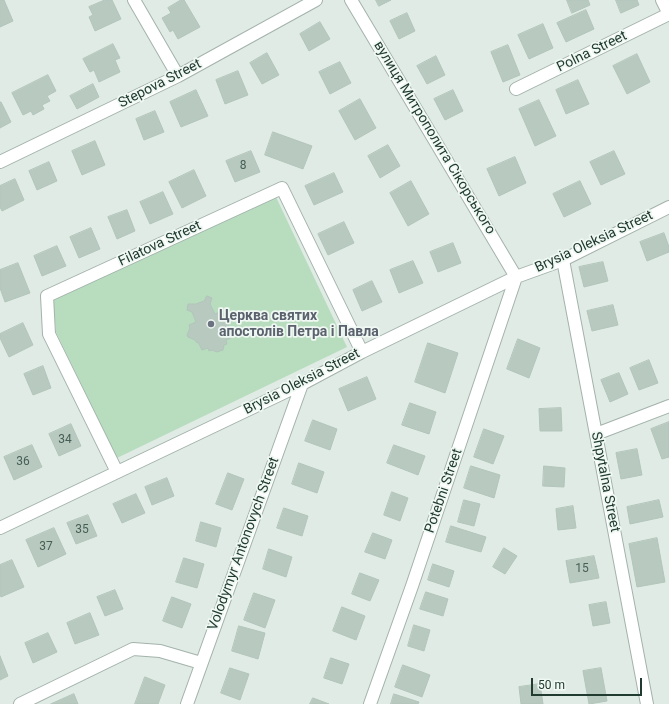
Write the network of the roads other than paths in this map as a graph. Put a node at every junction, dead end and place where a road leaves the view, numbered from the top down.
1 (134, 0) edge
2 (316, 0) edge
3 (351, 0) edge
4 (662, 0) edge
5 (669, 14) edge
6 (178, 76) junction
7 (516, 89) dead end
8 (0, 162) edge
9 (669, 207) edge
10 (562, 260) junction
11 (516, 277) junction
12 (362, 352) junction
13 (302, 384) junction
14 (669, 406) edge
15 (596, 434) junction
16 (117, 472) junction
17 (0, 528) edge
18 (201, 663) junction
19 (20, 704) edge
20 (187, 704) edge
21 (370, 704) edge
22 (647, 704) edge

1 - 6 street
2 - 6 street, Stepova Street
3 - 11 street, вулиця Митрополита Сікорського
4 - 5 street
5 - 7 street, Polna Street
6 - 8 street, Stepova Street
9 - 10 street, Brysia Oleksia Street
10 - 11 street, Brysia Oleksia Street
10 - 15 street, Shpytalna Street
11 - 12 street, Brysia Oleksia Street
11 - 21 street, Potebni Street
12 - 13 street, Brysia Oleksia Street
12 - 16 street, Filatova Street
13 - 16 street, Brysia Oleksia Street
13 - 18 street, Volodymyr Antonovych Street
14 - 15 street
15 - 22 street, Shpytalna Street
16 - 17 street, Brysia Oleksia Street
18 - 19 street
18 - 20 street, Volodymyr Antonovych Street

